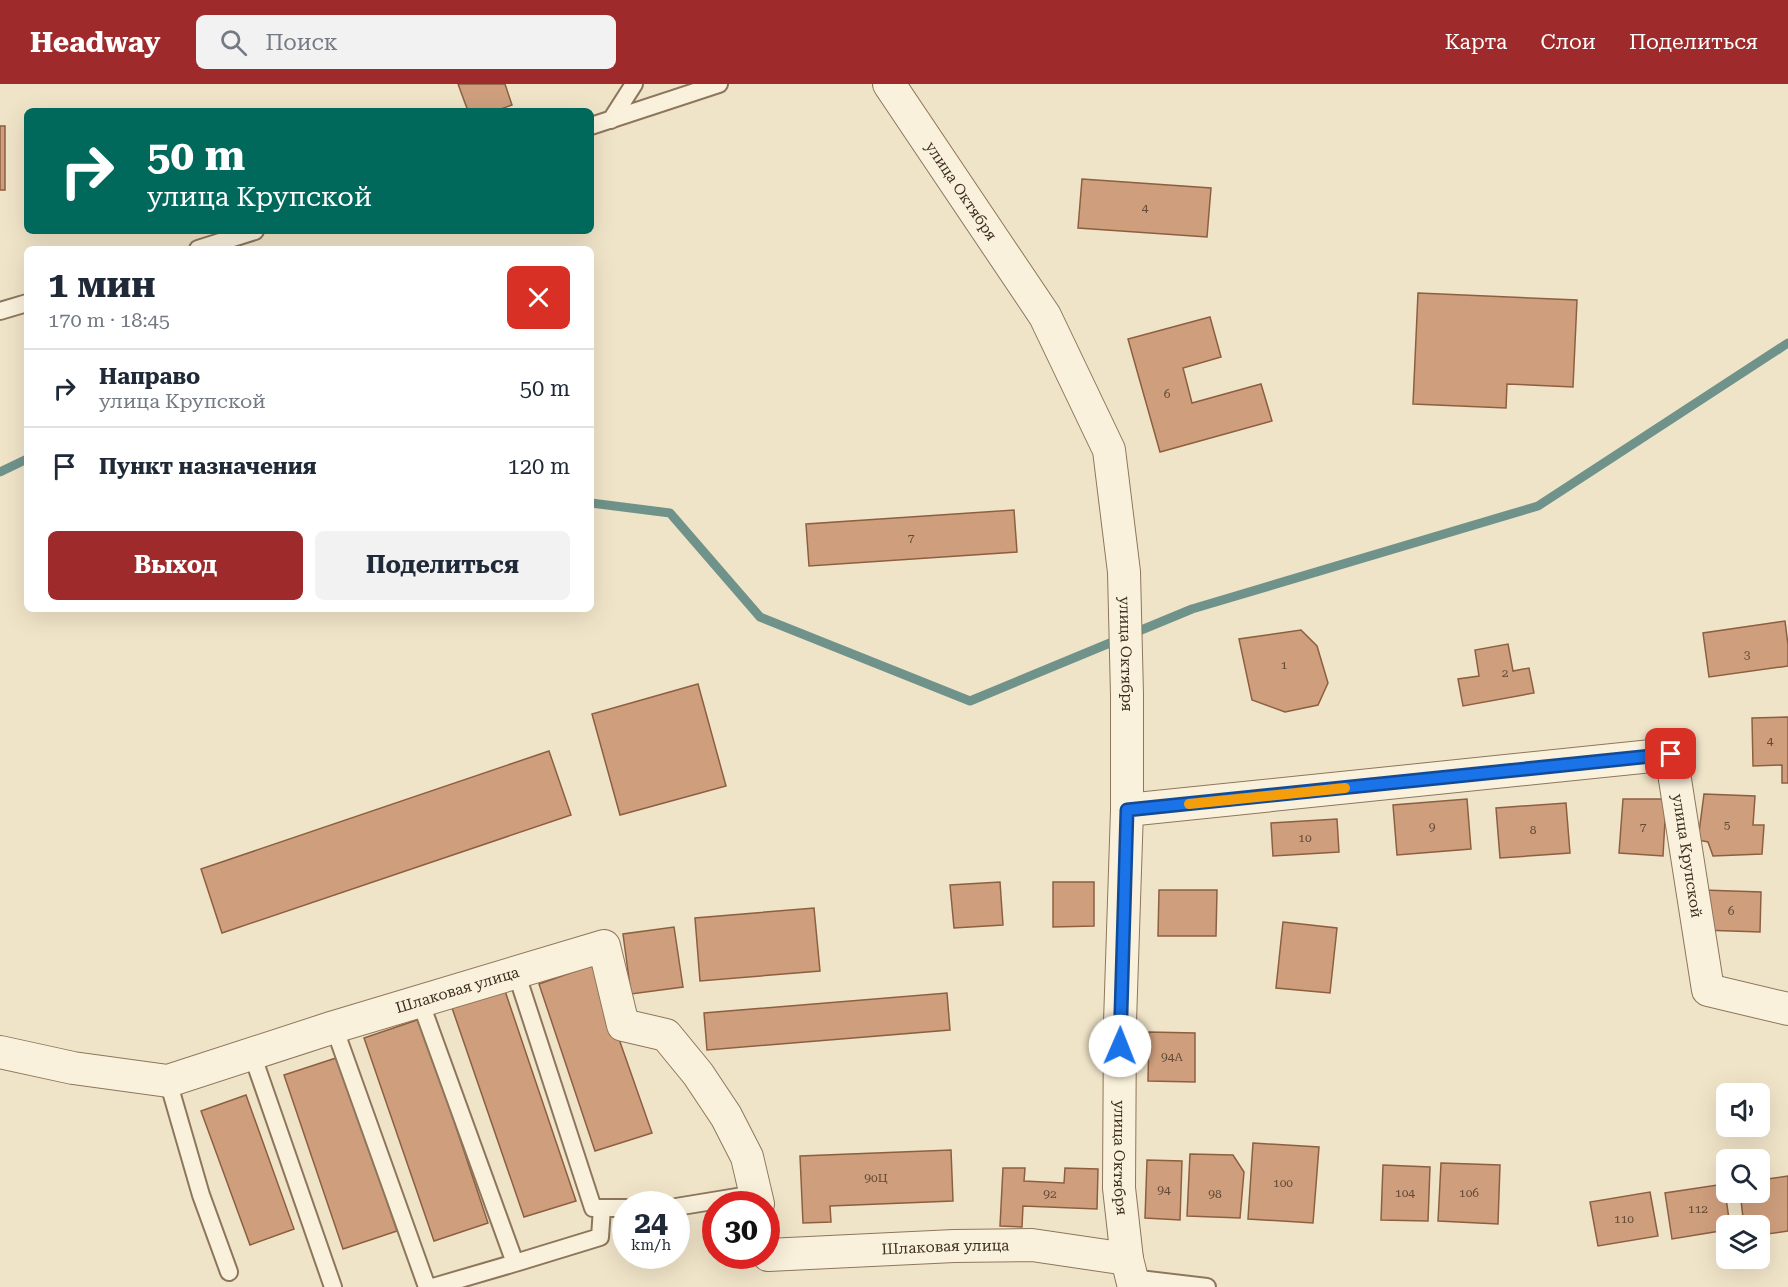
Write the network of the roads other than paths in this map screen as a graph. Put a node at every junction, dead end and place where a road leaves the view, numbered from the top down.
1 (634, 84) edge
2 (719, 84) edge
3 (889, 84) edge
4 (611, 120) junction
5 (594, 125) edge
6 (246, 234) edge
7 (208, 246) edge
8 (24, 304) edge
9 (0, 311) edge
10 (1127, 810) junction
11 (516, 972) junction
12 (420, 1001) junction
13 (1788, 1009) edge
14 (334, 1027) junction
15 (0, 1052) edge
16 (252, 1054) junction
17 (168, 1081) junction
18 (754, 1191) edge
19 (602, 1208) junction
20 (612, 1208) edge
21 (780, 1254) edge
22 (515, 1263) junction
23 (229, 1272) dead end
24 (1131, 1275) edge
25 (333, 1287) edge
26 (427, 1287) edge
27 (433, 1287) edge
28 (1207, 1287) edge

1 - 4 lane
2 - 4 lane
3 - 10 street, улица Октября
4 - 5 lane
6 - 7 lane
8 - 9 lane
10 - 13 street, улица Крупской
10 - 24 street, улица Октября
11 - 12 street, Шлаковая улица
11 - 18 street, Шлаковая улица
11 - 19 lane
12 - 14 street, Шлаковая улица
12 - 22 lane
14 - 16 street, Шлаковая улица
14 - 26 lane
15 - 17 street, Шлаковая улица
16 - 17 street, Шлаковая улица
16 - 25 lane
17 - 23 lane
19 - 20 lane
19 - 22 lane
21 - 24 street, Шлаковая улица
22 - 27 lane
24 - 28 lane

